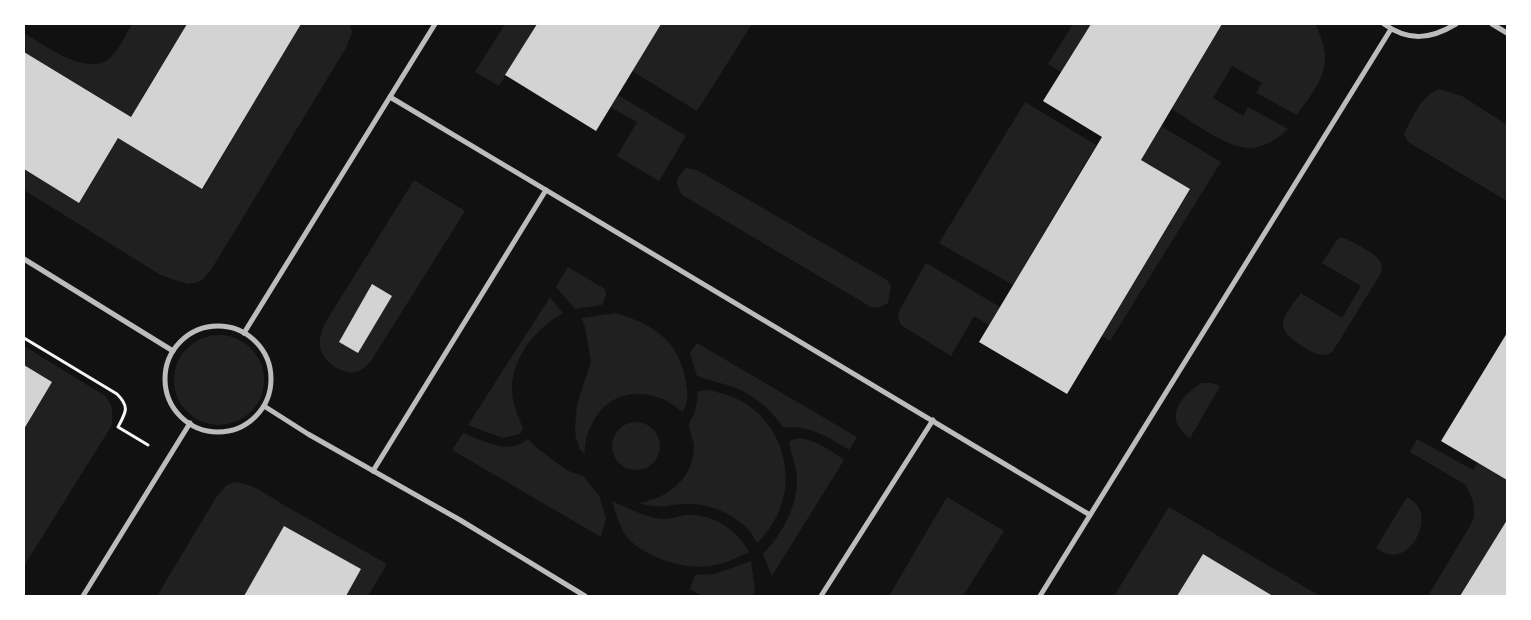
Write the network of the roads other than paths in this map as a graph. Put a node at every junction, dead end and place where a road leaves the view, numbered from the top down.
1 (435, 24) edge
2 (1384, 24) edge
3 (1456, 24) edge
4 (1492, 24) edge
5 (1391, 29) junction
6 (1507, 33) edge
7 (390, 97) junction
8 (546, 190) junction
9 (24, 259) edge
10 (244, 333) junction
11 (173, 351) junction
12 (264, 406) junction
13 (933, 420) junction
14 (190, 423) junction
15 (373, 471) junction
16 (1090, 514) junction
17 (83, 596) edge
18 (585, 596) edge
19 (821, 596) edge
20 (1040, 596) edge

1 - 7 street
2 - 5 street
3 - 5 street
4 - 6 street
5 - 16 street
7 - 8 street
7 - 10 street
8 - 13 street
8 - 15 street
9 - 11 street
10 - 11 street
10 - 12 street
11 - 14 street
12 - 14 street
12 - 15 street
13 - 16 street
13 - 19 street
14 - 17 street
15 - 18 street
16 - 20 street

